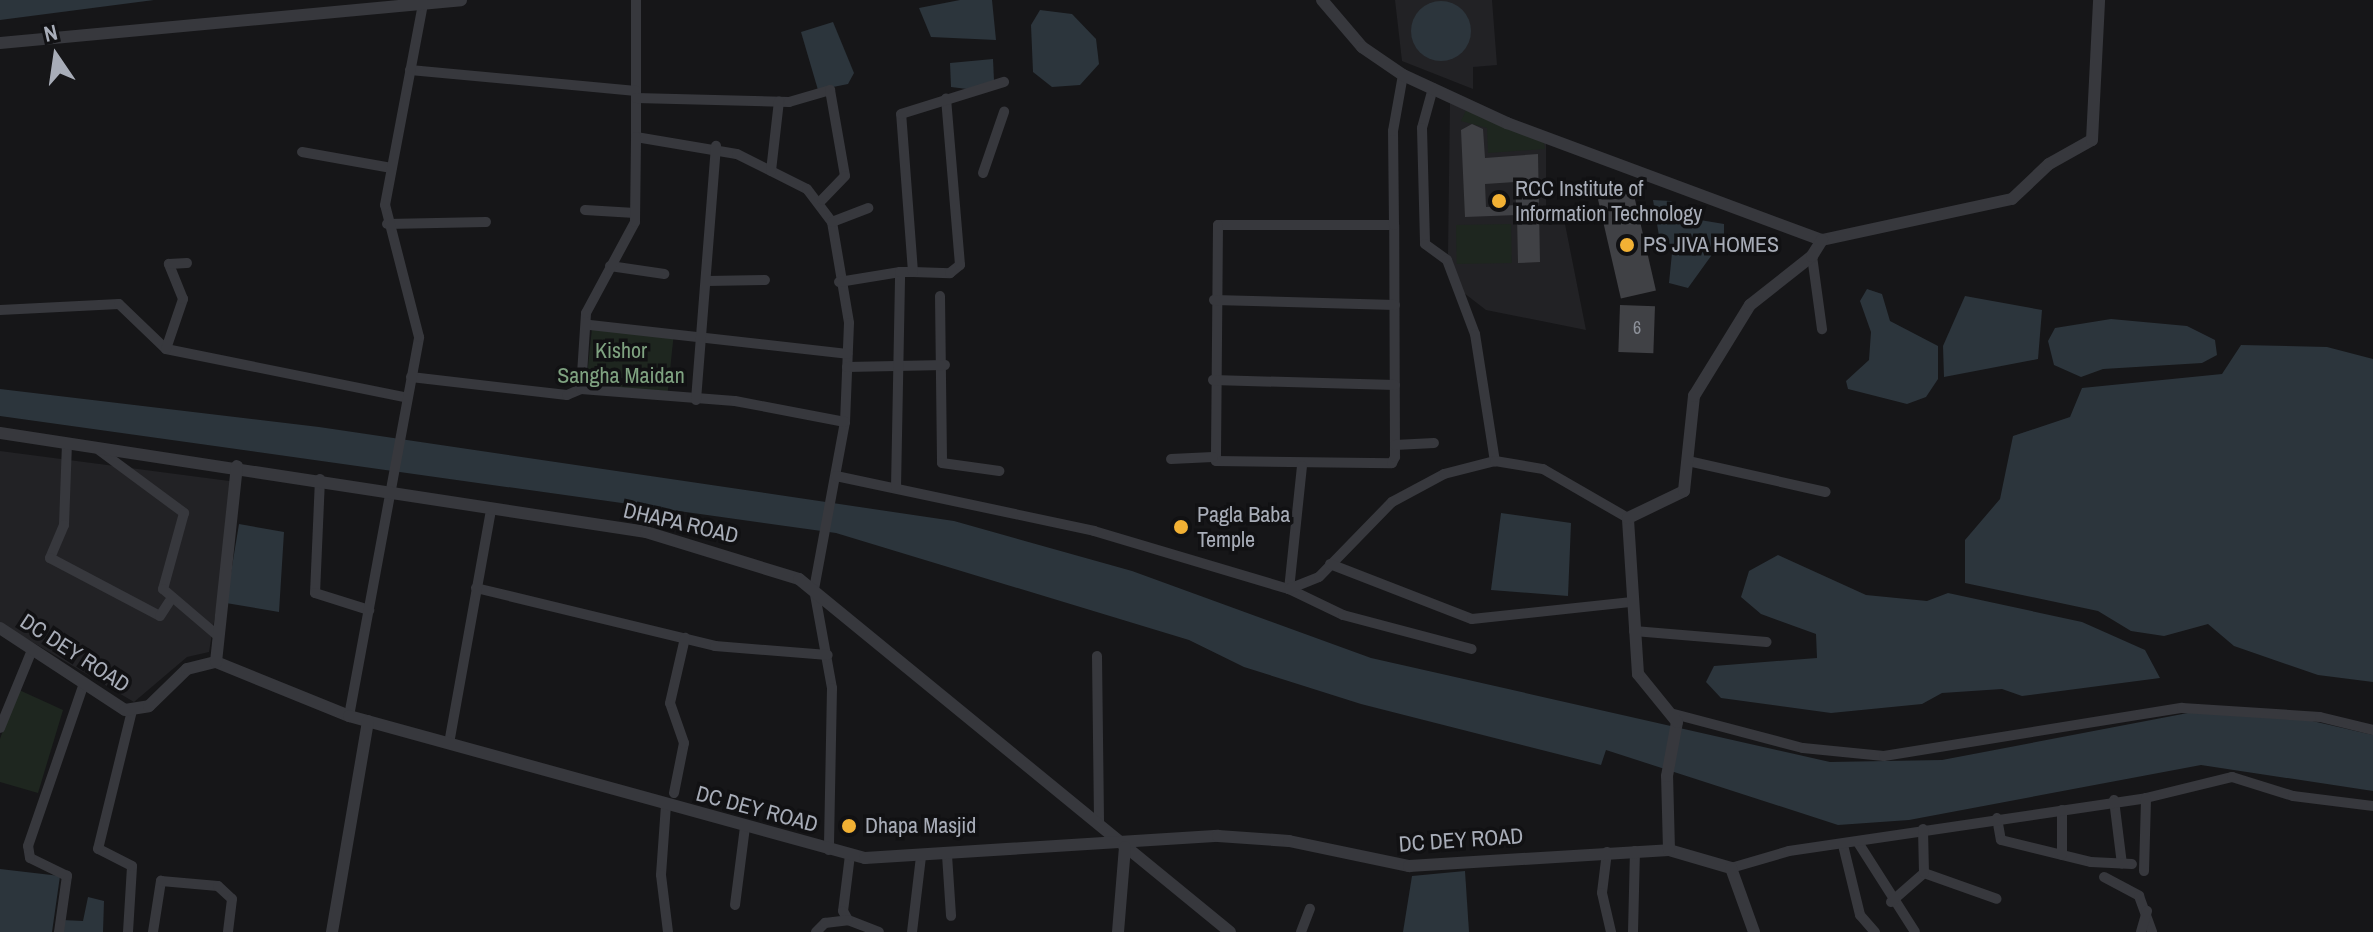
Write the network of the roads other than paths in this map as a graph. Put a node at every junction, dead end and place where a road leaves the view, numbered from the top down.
1 (461, 0) edge
2 (636, 0) edge
3 (1322, 0) edge
4 (2099, 0) edge
5 (423, 3) junction
6 (0, 43) edge
7 (410, 70) junction
8 (1403, 75) junction
9 (1004, 82) dead end
10 (1433, 88) junction
11 (636, 94) junction
12 (946, 99) junction
13 (779, 101) junction
14 (1004, 112) dead end
15 (636, 137) junction
16 (716, 146) junction
17 (302, 152) dead end
18 (392, 168) junction
19 (771, 171) junction
20 (983, 173) dead end
21 (822, 200) junction
22 (868, 208) dead end
23 (585, 210) dead end
24 (635, 213) junction
25 (486, 222) dead end
26 (832, 222) junction
27 (387, 224) junction
28 (1394, 225) junction
29 (1822, 240) junction
30 (1812, 256) junction
31 (187, 263) dead end
32 (610, 266) junction
33 (900, 272) junction
34 (913, 272) junction
35 (664, 274) dead end
36 (765, 280) dead end
37 (707, 281) junction
38 (839, 282) junction
39 (940, 296) dead end
40 (1214, 300) junction
41 (1395, 305) junction
42 (0, 310) edge
43 (590, 325) junction
44 (1822, 329) dead end
45 (702, 335) junction
46 (166, 349) junction
47 (847, 354) junction
48 (898, 364) junction
49 (945, 365) junction
50 (847, 367) junction
51 (411, 377) junction
52 (1213, 380) junction
53 (1395, 385) junction
54 (581, 389) junction
55 (696, 400) junction
56 (402, 401) junction
57 (845, 422) junction
58 (0, 433) edge
59 (67, 443) junction
60 (1434, 443) dead end
61 (1395, 445) junction
62 (98, 448) junction
63 (1213, 457) junction
64 (1171, 459) dead end
65 (1495, 461) junction
66 (1688, 461) junction
67 (237, 466) junction
68 (1302, 466) junction
69 (999, 471) dead end
70 (836, 476) junction
71 (320, 479) junction
72 (896, 488) junction
73 (392, 491) junction
74 (1826, 492) dead end
75 (491, 510) junction
76 (1628, 518) junction
77 (1330, 564) junction
78 (476, 588) junction
79 (814, 589) junction
80 (1289, 589) junction
81 (169, 602) junction
82 (1632, 602) junction
83 (369, 610) junction
84 (0, 628) edge
85 (1634, 631) junction
86 (218, 636) junction
87 (685, 638) junction
88 (1767, 642) dead end
89 (1472, 649) dead end
90 (32, 650) junction
91 (828, 655) junction
92 (1097, 656) dead end
93 (216, 662) junction
94 (83, 686) junction
95 (132, 711) junction
96 (349, 716) junction
97 (1675, 718) junction
98 (368, 721) junction
99 (0, 728) edge
100 (2373, 730) edge
101 (450, 738) junction
102 (674, 793) dead end
103 (2146, 798) junction
104 (2114, 800) junction
105 (666, 805) junction
106 (2373, 806) edge
107 (2062, 810) junction
108 (1997, 818) junction
109 (1099, 823) junction
110 (745, 827) junction
111 (1923, 829) junction
112 (1859, 844) junction
113 (1843, 845) junction
114 (1125, 847) junction
115 (829, 850) junction
116 (1669, 850) junction
117 (1635, 851) junction
118 (1607, 852) junction
119 (850, 855) junction
120 (947, 855) junction
121 (2062, 855) junction
122 (921, 857) junction
123 (1731, 868) junction
124 (2144, 871) dead end
125 (1924, 873) junction
126 (2104, 877) dead end
127 (1997, 899) dead end
128 (1891, 902) junction
129 (735, 905) dead end
130 (1310, 909) dead end
131 (2147, 910) junction
132 (951, 916) dead end
133 (848, 920) junction
134 (59, 932) edge
135 (128, 932) edge
136 (153, 932) edge
137 (228, 932) edge
138 (332, 932) edge
139 (668, 932) edge
140 (816, 932) edge
141 (876, 932) edge
142 (912, 932) edge
143 (1118, 932) edge
144 (1230, 932) edge
145 (1301, 932) edge
146 (1611, 932) edge
147 (1633, 932) edge
148 (1754, 932) edge
149 (1875, 932) edge
150 (1915, 932) edge
151 (2141, 932) edge
152 (2152, 932) edge

1 - 5 street
2 - 11 street
3 - 8 street
4 - 29 street
5 - 6 street
5 - 7 street
7 - 11 street
7 - 18 street
8 - 10 street
8 - 28 street
9 - 12 street
10 - 29 street
10 - 65 street
11 - 13 street
11 - 15 street
12 - 34 street
12 - 34 street
13 - 19 street
13 - 21 street
14 - 20 street
15 - 16 street
15 - 24 street
16 - 19 street
16 - 37 street
17 - 18 street
18 - 27 street
19 - 21 street
21 - 26 street
22 - 26 street
23 - 24 street
24 - 32 street
25 - 27 street
26 - 38 street
27 - 51 street
28 - 40 street
28 - 41 street
29 - 30 street
30 - 44 street
30 - 66 street
31 - 46 street
32 - 35 street
32 - 43 street
33 - 34 street
33 - 38 street
33 - 48 street
36 - 37 street
37 - 45 street
38 - 47 street
39 - 49 street
40 - 41 street
40 - 52 street
41 - 53 street
42 - 46 street
43 - 45 street
43 - 54 street
45 - 47 street
45 - 55 street
46 - 56 street
47 - 50 street
48 - 49 street
48 - 50 street
48 - 72 street
49 - 69 street
50 - 57 street
51 - 54 street
51 - 56 street
52 - 53 street
52 - 63 street
53 - 61 street
54 - 55 street
55 - 57 street
56 - 73 street
57 - 70 street
58 - 59 street, DHAPA ROAD
59 - 62 street, DHAPA ROAD
59 - 81 street
60 - 61 street
61 - 68 street
62 - 67 street, DHAPA ROAD
62 - 81 street
63 - 64 street
63 - 68 street
65 - 76 street
65 - 77 street
66 - 74 street
66 - 76 street
67 - 71 street, DHAPA ROAD
67 - 86 street
68 - 80 street
70 - 72 street
70 - 79 street
71 - 73 street, DHAPA ROAD
71 - 83 street
72 - 80 street
73 - 75 street, DHAPA ROAD
73 - 83 street
75 - 78 street
75 - 79 street, DHAPA ROAD
76 - 82 street
77 - 80 street
77 - 82 street
78 - 87 street
78 - 101 street
79 - 91 street
79 - 109 street, DHAPA ROAD
80 - 89 street
81 - 86 street
82 - 85 street
83 - 96 street
84 - 90 street, DC DEY ROAD
85 - 88 street
85 - 97 street
86 - 93 street
87 - 91 street
87 - 102 street
90 - 94 street, DC DEY ROAD
90 - 99 street
91 - 115 street
92 - 109 street
93 - 95 street, DC DEY ROAD
93 - 96 street, DC DEY ROAD
94 - 95 street, DC DEY ROAD
94 - 134 street
95 - 135 street
96 - 98 street, DC DEY ROAD
97 - 100 street
97 - 116 street
98 - 101 street, DC DEY ROAD
98 - 138 street
101 - 105 street, DC DEY ROAD
103 - 104 street
103 - 106 street
103 - 124 street
104 - 107 street
104 - 121 street
105 - 110 street, DC DEY ROAD
105 - 139 street
107 - 108 street
107 - 121 street
108 - 111 street
108 - 121 street
109 - 114 street, DHAPA ROAD
110 - 115 street, DC DEY ROAD
110 - 129 street
111 - 112 street
111 - 125 street
112 - 113 street
112 - 128 street
113 - 123 street
113 - 149 street
114 - 118 street, DC DEY ROAD
114 - 120 street, DC DEY ROAD
114 - 143 street
114 - 144 street, DHAPA ROAD
115 - 119 street, DC DEY ROAD
116 - 117 street, DC DEY ROAD
116 - 123 street, DC DEY ROAD
117 - 118 street, DC DEY ROAD
117 - 147 street
118 - 146 street
119 - 122 street, DC DEY ROAD
119 - 133 street
120 - 122 street, DC DEY ROAD
120 - 132 street
122 - 142 street
123 - 148 street
125 - 127 street
125 - 128 street
126 - 131 street
128 - 150 street
130 - 145 street
131 - 151 street
131 - 152 street
133 - 140 street
133 - 141 street
136 - 137 street

